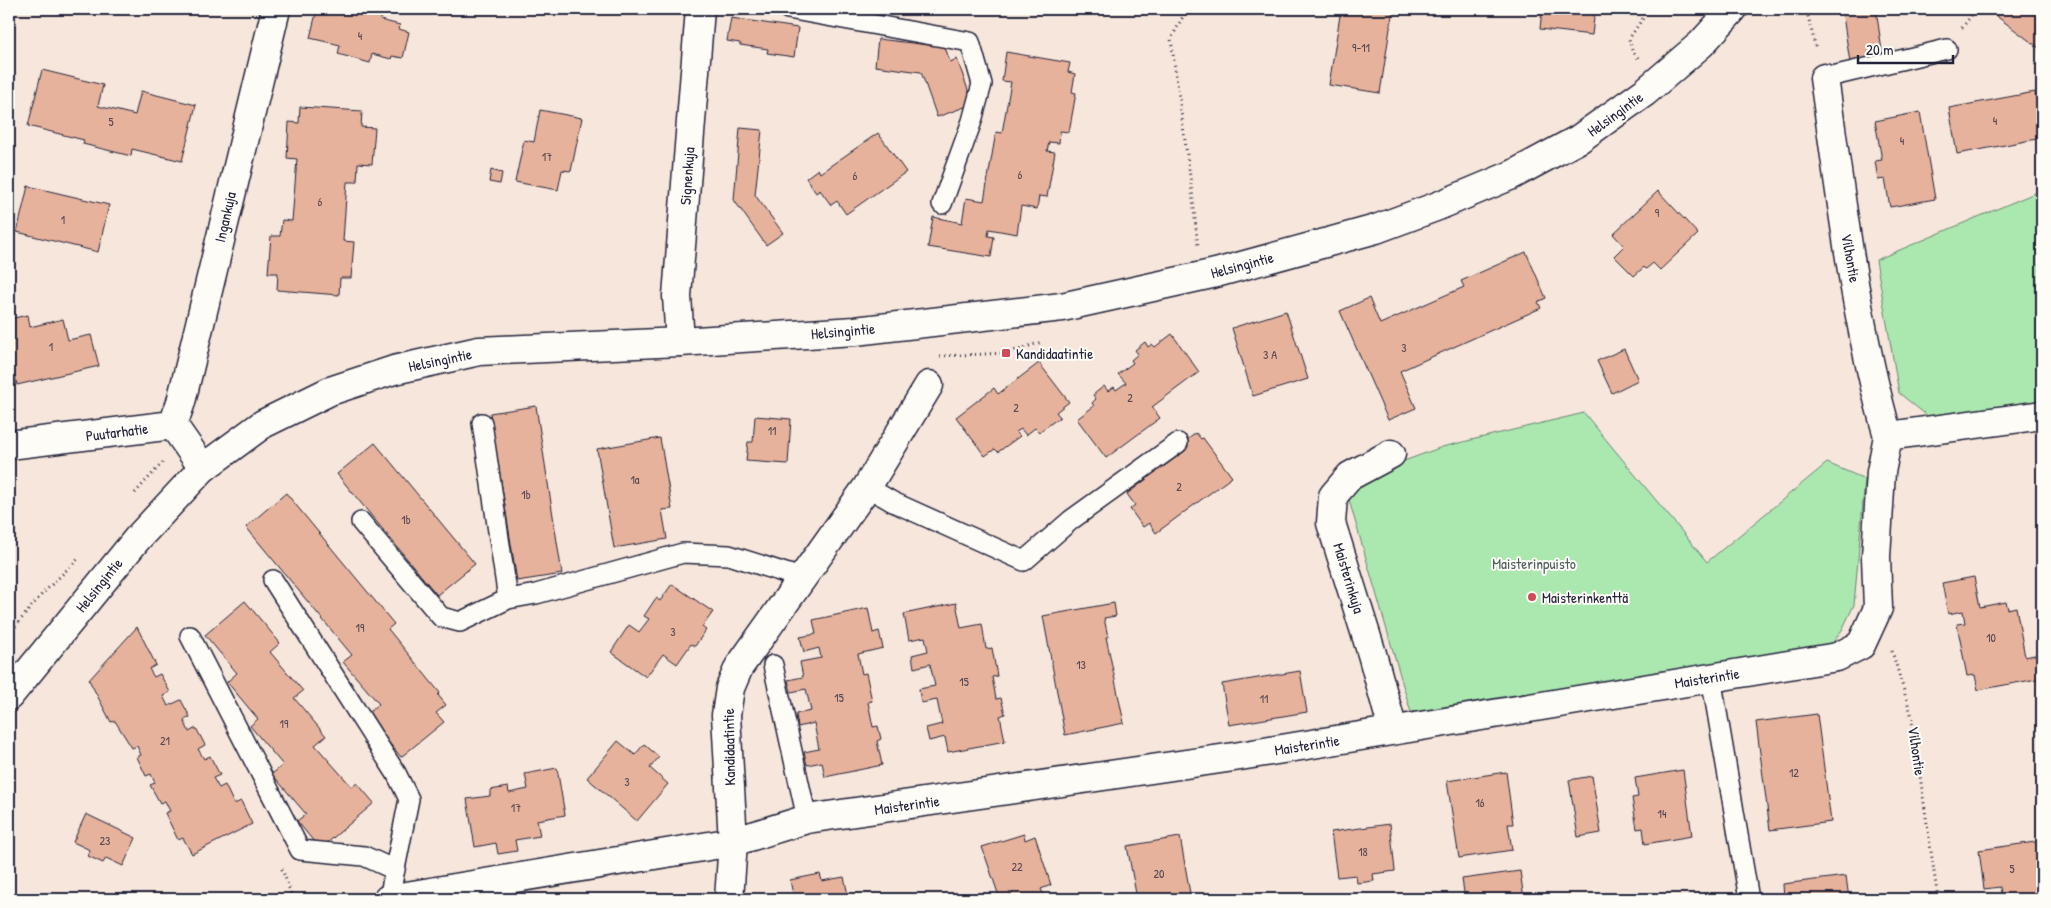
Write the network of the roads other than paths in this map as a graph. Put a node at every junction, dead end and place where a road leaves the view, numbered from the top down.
1 (276, 9) edge
2 (700, 9) edge
3 (788, 9) edge
4 (1733, 9) edge
5 (1947, 49) dead end
6 (1824, 78) joint
7 (942, 204) dead end
8 (680, 342) junction
9 (929, 385) dead end
10 (2042, 415) edge
11 (482, 423) dead end
12 (173, 425) junction
13 (1888, 436) junction
14 (1178, 442) dead end
15 (9, 445) edge
16 (1392, 454) dead end
17 (203, 468) junction
18 (867, 487) junction
19 (361, 522) dead end
20 (801, 578) junction
21 (273, 580) dead end
22 (508, 599) junction
23 (190, 636) dead end
24 (774, 665) dead end
25 (1711, 678) junction
26 (9, 696) edge
27 (1393, 730) junction
28 (807, 819) junction
29 (733, 842) junction
30 (395, 870) junction
31 (389, 899) edge
32 (729, 899) edge
33 (1748, 899) edge

1 - 12 street, Ingankuja
2 - 8 street, Signenkuja
3 - 7 lane
4 - 8 street, Helsingintie
5 - 6 lane
6 - 13 street, Vilhontie
8 - 17 street, Helsingintie
9 - 18 street, Kandidaatintie
10 - 13 street
11 - 22 lane
12 - 15 street, Puutarhatie
12 - 17 street
13 - 25 street, Maisterintie
14 - 18 lane
16 - 27 street, Maisterinkuja
17 - 26 street, Helsingintie
18 - 20 street, Kandidaatintie
19 - 22 lane
20 - 22 lane
20 - 29 street, Kandidaatintie
21 - 30 lane
23 - 30 lane
24 - 28 lane
25 - 27 street, Maisterintie
25 - 33 lane
27 - 28 street, Maisterintie
28 - 29 street, Maisterintie
29 - 31 street, Maisterintie
29 - 32 street, Kandidaatintie
30 - 31 lane

